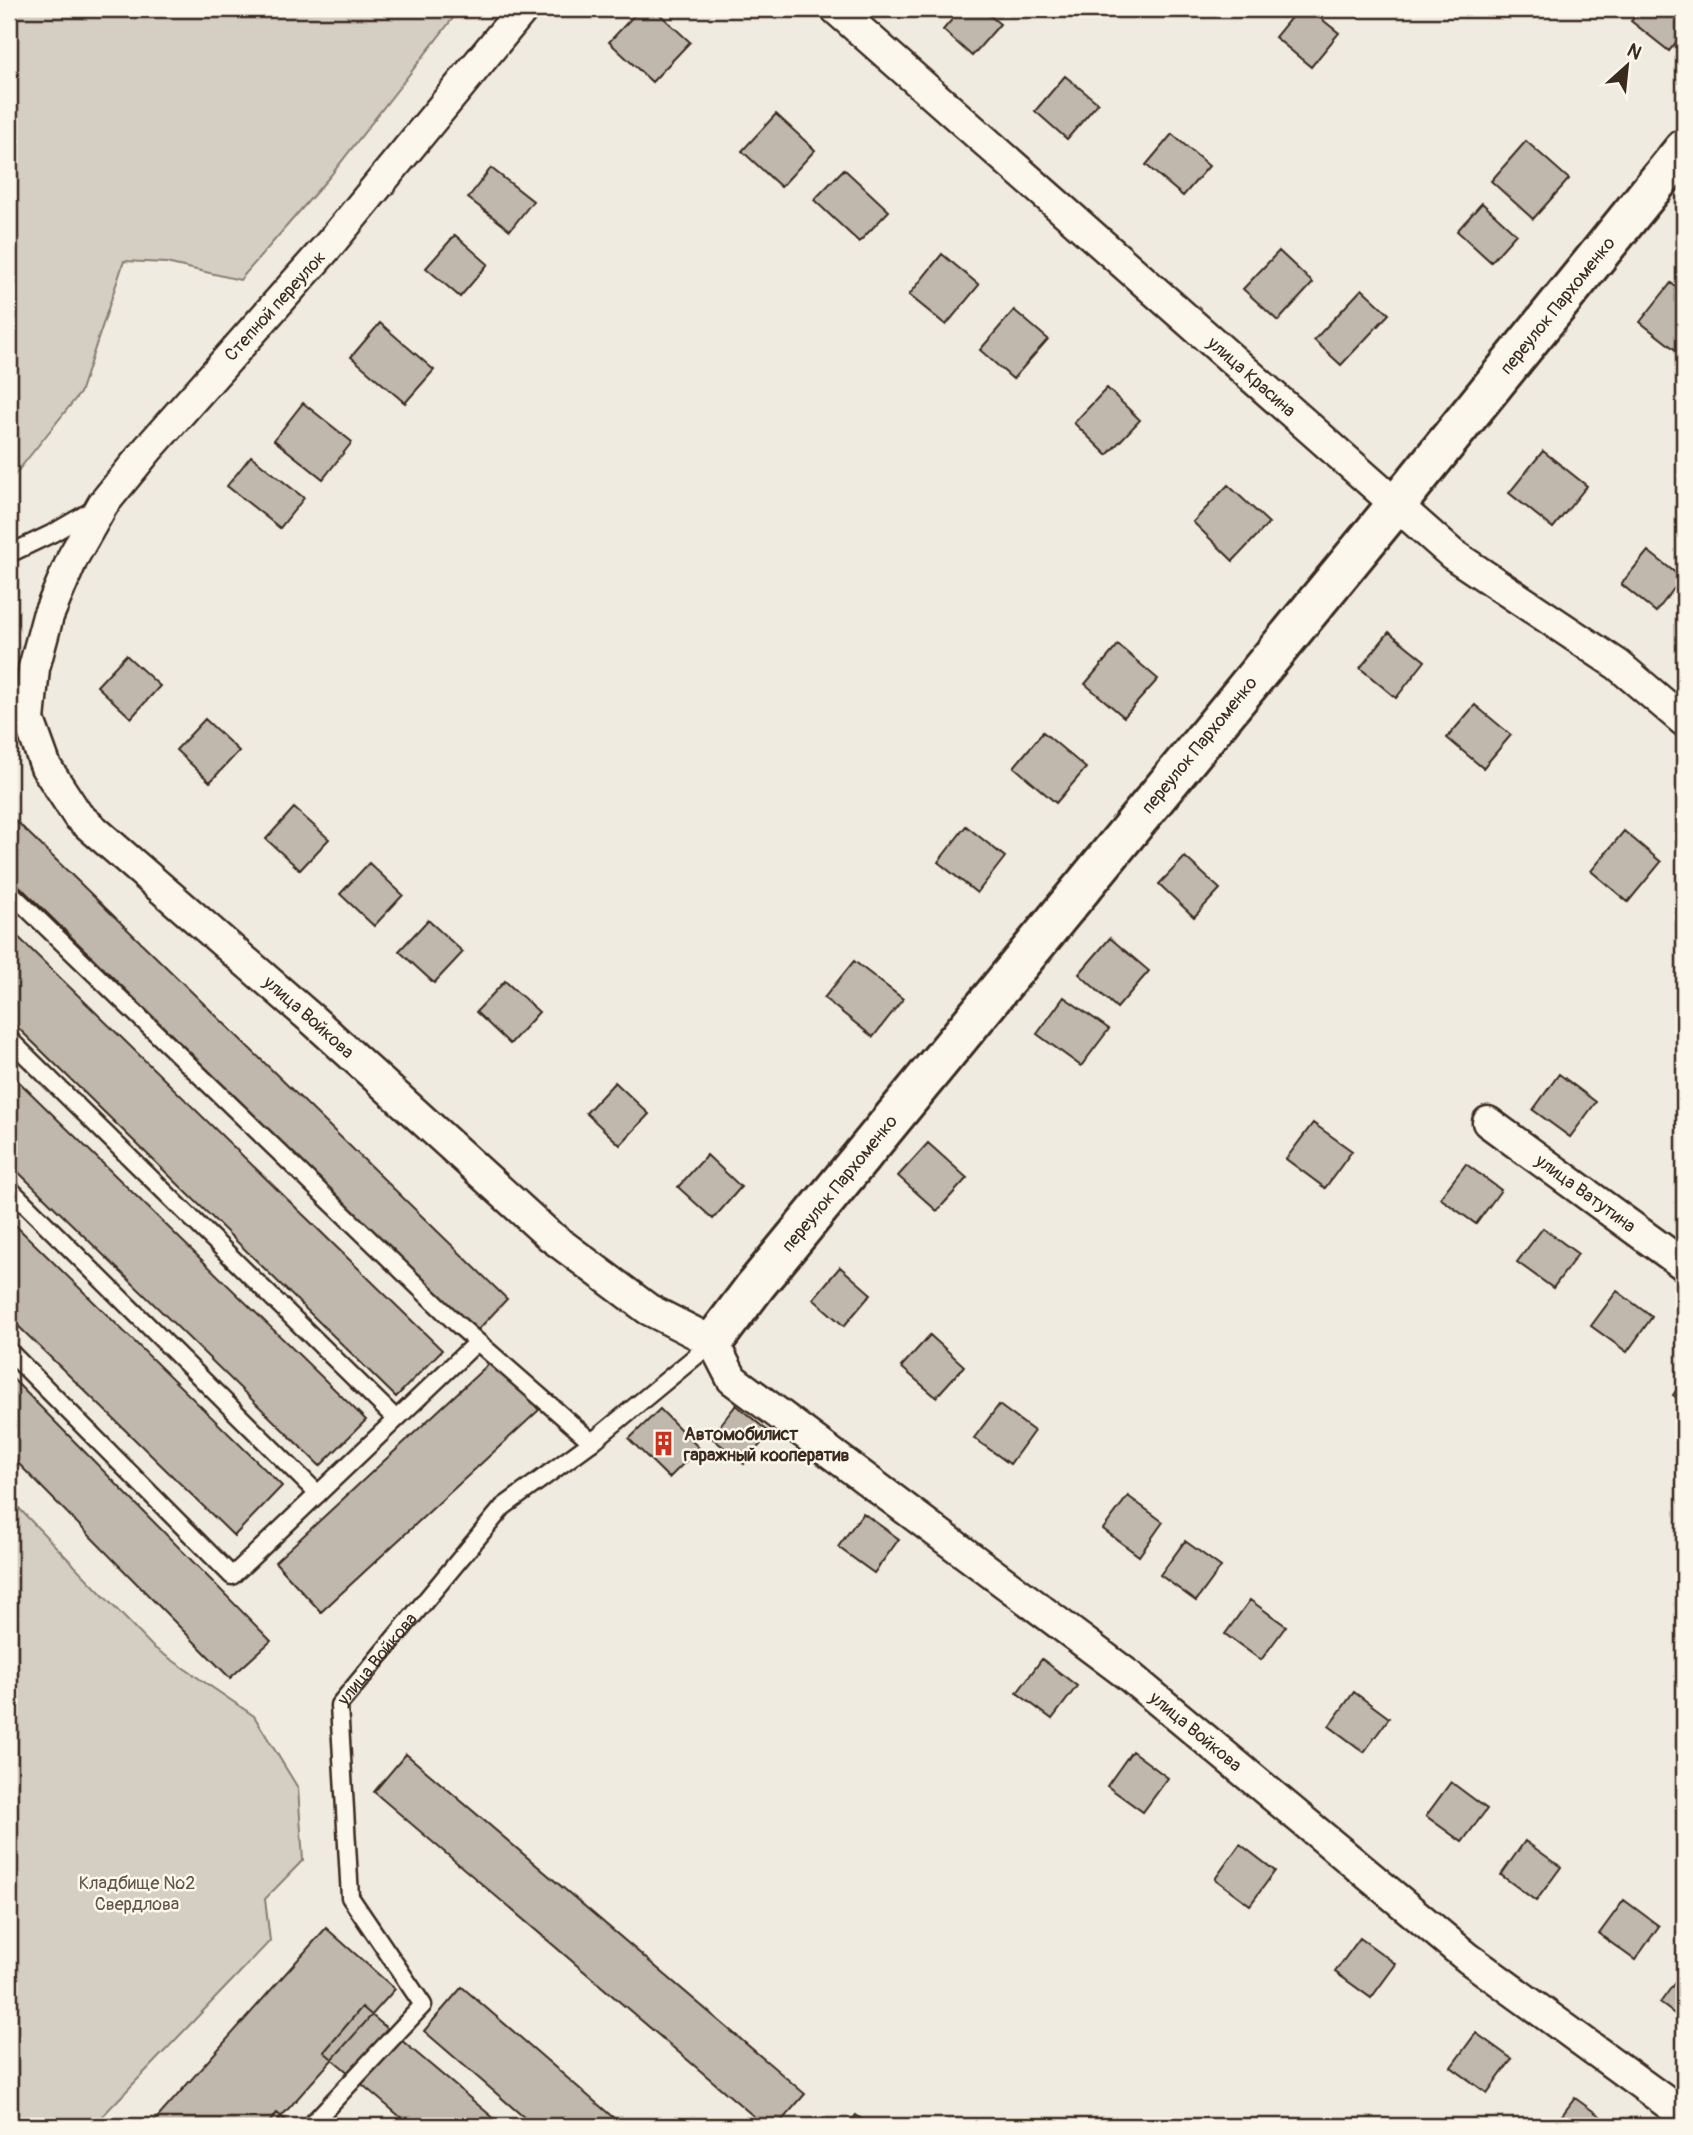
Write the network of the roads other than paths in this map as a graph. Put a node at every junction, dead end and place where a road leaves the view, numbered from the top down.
1 (523, 9) edge
2 (836, 9) edge
3 (1684, 149) edge
4 (1398, 504) junction
5 (103, 505) junction
6 (9, 554) edge
7 (48, 616) joint
8 (1684, 721) edge
9 (9, 891) edge
10 (9, 1039) edge
11 (1488, 1122) dead end
12 (9, 1188) edge
13 (1684, 1265) edge
14 (477, 1342) junction
15 (713, 1342) junction
16 (9, 1351) edge
17 (396, 1419) junction
18 (592, 1442) junction
19 (318, 1494) junction
20 (1684, 2115) edge
21 (310, 2126) edge

1 - 5 street, Степной переулок
2 - 4 street, улица Красина
3 - 4 street, переулок Пархоменко
4 - 8 street, улица Красина
4 - 15 street, переулок Пархоменко
5 - 6 lane
5 - 7 street, Степной переулок
7 - 15 street, улица Войкова
9 - 14 lane
10 - 17 lane
11 - 13 street, улица Ватутина
12 - 19 lane
14 - 17 lane
14 - 18 lane
15 - 18 lane, улица Войкова
15 - 20 street, улица Войкова
16 - 19 lane
17 - 19 lane
18 - 21 lane, улица Войкова

